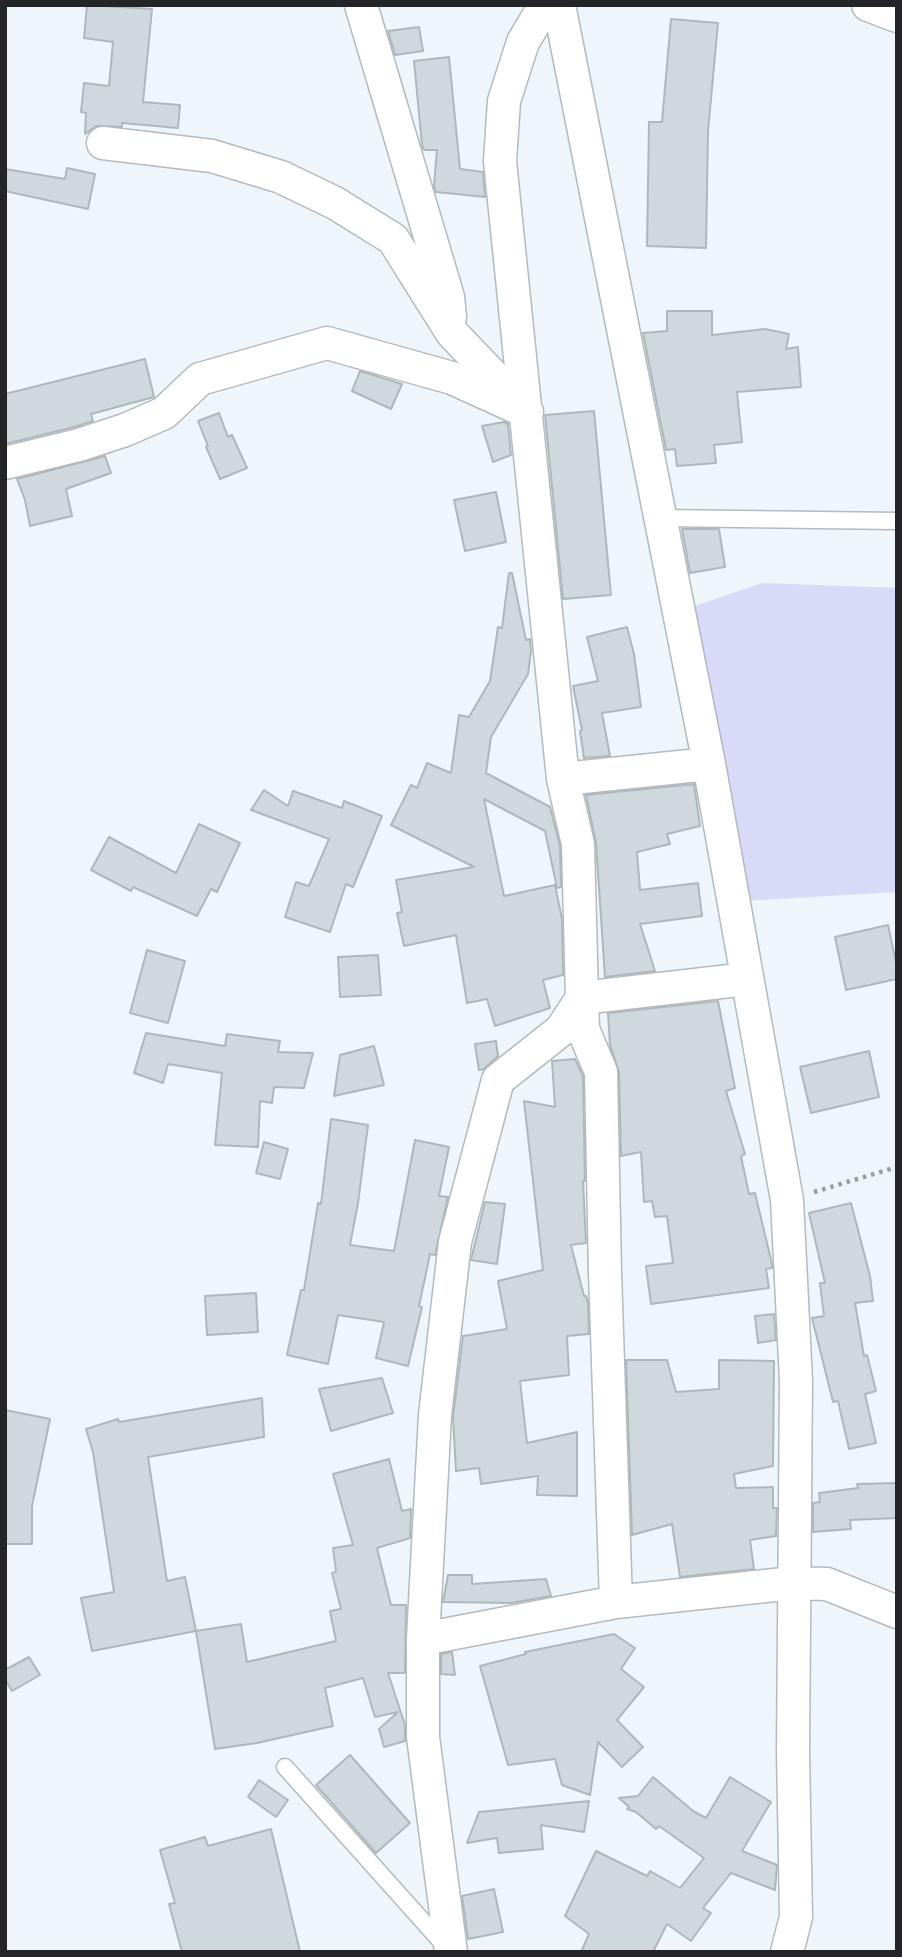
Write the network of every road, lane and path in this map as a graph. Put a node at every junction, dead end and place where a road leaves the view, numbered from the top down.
1 (361, 5) edge
2 (545, 5) edge
3 (559, 5) edge
4 (868, 5) edge
5 (897, 16) edge
6 (103, 143) dead end
7 (452, 333) junction
8 (527, 412) junction
9 (5, 463) edge
10 (660, 518) junction
11 (897, 521) edge
12 (709, 764) junction
13 (563, 779) junction
14 (747, 979) junction
15 (582, 998) junction
16 (897, 1167) edge
17 (787, 1200) junction
18 (793, 1583) junction
19 (616, 1602) junction
20 (897, 1612) edge
21 (423, 1639) junction
22 (285, 1767) dead end
23 (451, 1952) edge
24 (787, 1952) edge

1 - 7 street
2 - 8 street
3 - 10 street
4 - 5 street
6 - 7 street
7 - 8 street
8 - 9 street
8 - 13 street
10 - 11 lane
10 - 12 street
12 - 13 street
12 - 14 street
13 - 15 street
14 - 15 street
14 - 17 street
15 - 19 street
15 - 21 street
16 - 17 path
17 - 18 street
18 - 19 street
18 - 20 street
18 - 24 street
19 - 21 street
21 - 23 street
22 - 23 lane

